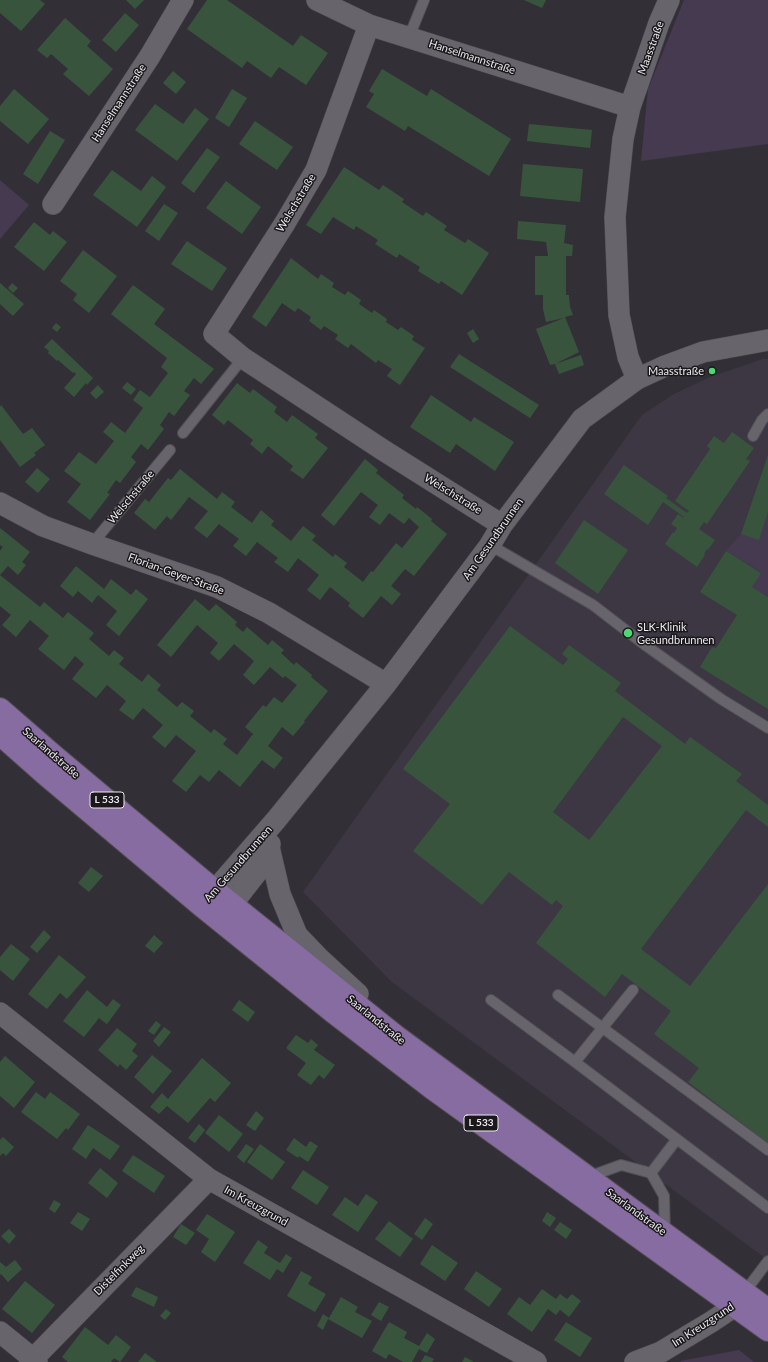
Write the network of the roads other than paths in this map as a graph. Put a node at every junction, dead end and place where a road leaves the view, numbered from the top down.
1 (183, 0) edge
2 (317, 0) edge
3 (424, 0) edge
4 (669, 0) edge
5 (369, 25) junction
6 (409, 37) junction
7 (630, 107) junction
8 (53, 204) dead end
9 (768, 340) edge
10 (243, 358) junction
11 (637, 379) junction
12 (768, 414) edge
13 (184, 433) dead end
14 (753, 436) dead end
15 (170, 450) dead end
16 (0, 503) edge
17 (502, 525) junction
18 (92, 544) junction
19 (490, 545) junction
20 (386, 684) junction
21 (0, 709) edge
22 (768, 728) edge
23 (0, 734) edge
24 (276, 820) junction
25 (269, 847) junction
26 (216, 900) junction
27 (633, 990) dead end
28 (558, 995) dead end
29 (491, 1000) dead end
30 (0, 1013) edge
31 (397, 1037) junction
32 (575, 1062) junction
33 (677, 1139) junction
34 (768, 1150) edge
35 (651, 1173) junction
36 (588, 1177) junction
37 (209, 1179) junction
38 (768, 1208) edge
39 (665, 1233) junction
40 (768, 1261) edge
41 (739, 1299) junction
42 (768, 1310) edge
43 (768, 1330) edge
44 (0, 1332) edge
45 (667, 1357) edge
46 (33, 1361) edge
47 (536, 1362) edge
48 (635, 1362) edge

1 - 8 street, Hanselmannstraße
2 - 5 street, Hanselmannstraße
3 - 6 lane
4 - 7 street, Maasstraße
5 - 6 street, Hanselmannstraße
5 - 10 street, Welschstraße
6 - 7 street, Hanselmannstraße
7 - 11 street, Maasstraße
9 - 11 street, Am Gesundbrunnen
10 - 13 lane
10 - 17 street, Welschstraße
11 - 17 street, Am Gesundbrunnen
12 - 14 lane
15 - 18 lane, Welschstraße
16 - 18 street, Florian-Geyer-Straße
17 - 19 street, Am Gesundbrunnen
18 - 20 street, Florian-Geyer-Straße
19 - 20 street, Am Gesundbrunnen
19 - 22 lane
20 - 24 street, Am Gesundbrunnen
21 - 26 main road, Saarlandstraße / L 533
23 - 26 main road, Saarlandstraße / L 533
24 - 25 street, Am Gesundbrunnen
24 - 26 street, Am Gesundbrunnen
25 - 26 street, Am Gesundbrunnen
25 - 31 street, Am Gesundbrunnen
26 - 31 main road, Saarlandstraße / L 533
26 - 41 main road, Saarlandstraße / L 533
27 - 32 lane
28 - 34 lane
29 - 32 lane
30 - 37 street, Im Kreuzgrund
31 - 36 main road, Saarlandstraße / L 533
32 - 33 lane
33 - 35 lane
33 - 38 lane
35 - 36 lane
35 - 39 lane
36 - 39 main road, Saarlandstraße / L 533
37 - 46 street, Distelfinkweg
37 - 47 street, Im Kreuzgrund
39 - 41 main road, Saarlandstraße / L 533
40 - 41 lane
41 - 42 main road, Saarlandstraße / L 533
41 - 43 main road, Saarlandstraße / L 533
41 - 45 street, Im Kreuzgrund
44 - 46 street
45 - 48 street, Im Kreuzgrund

